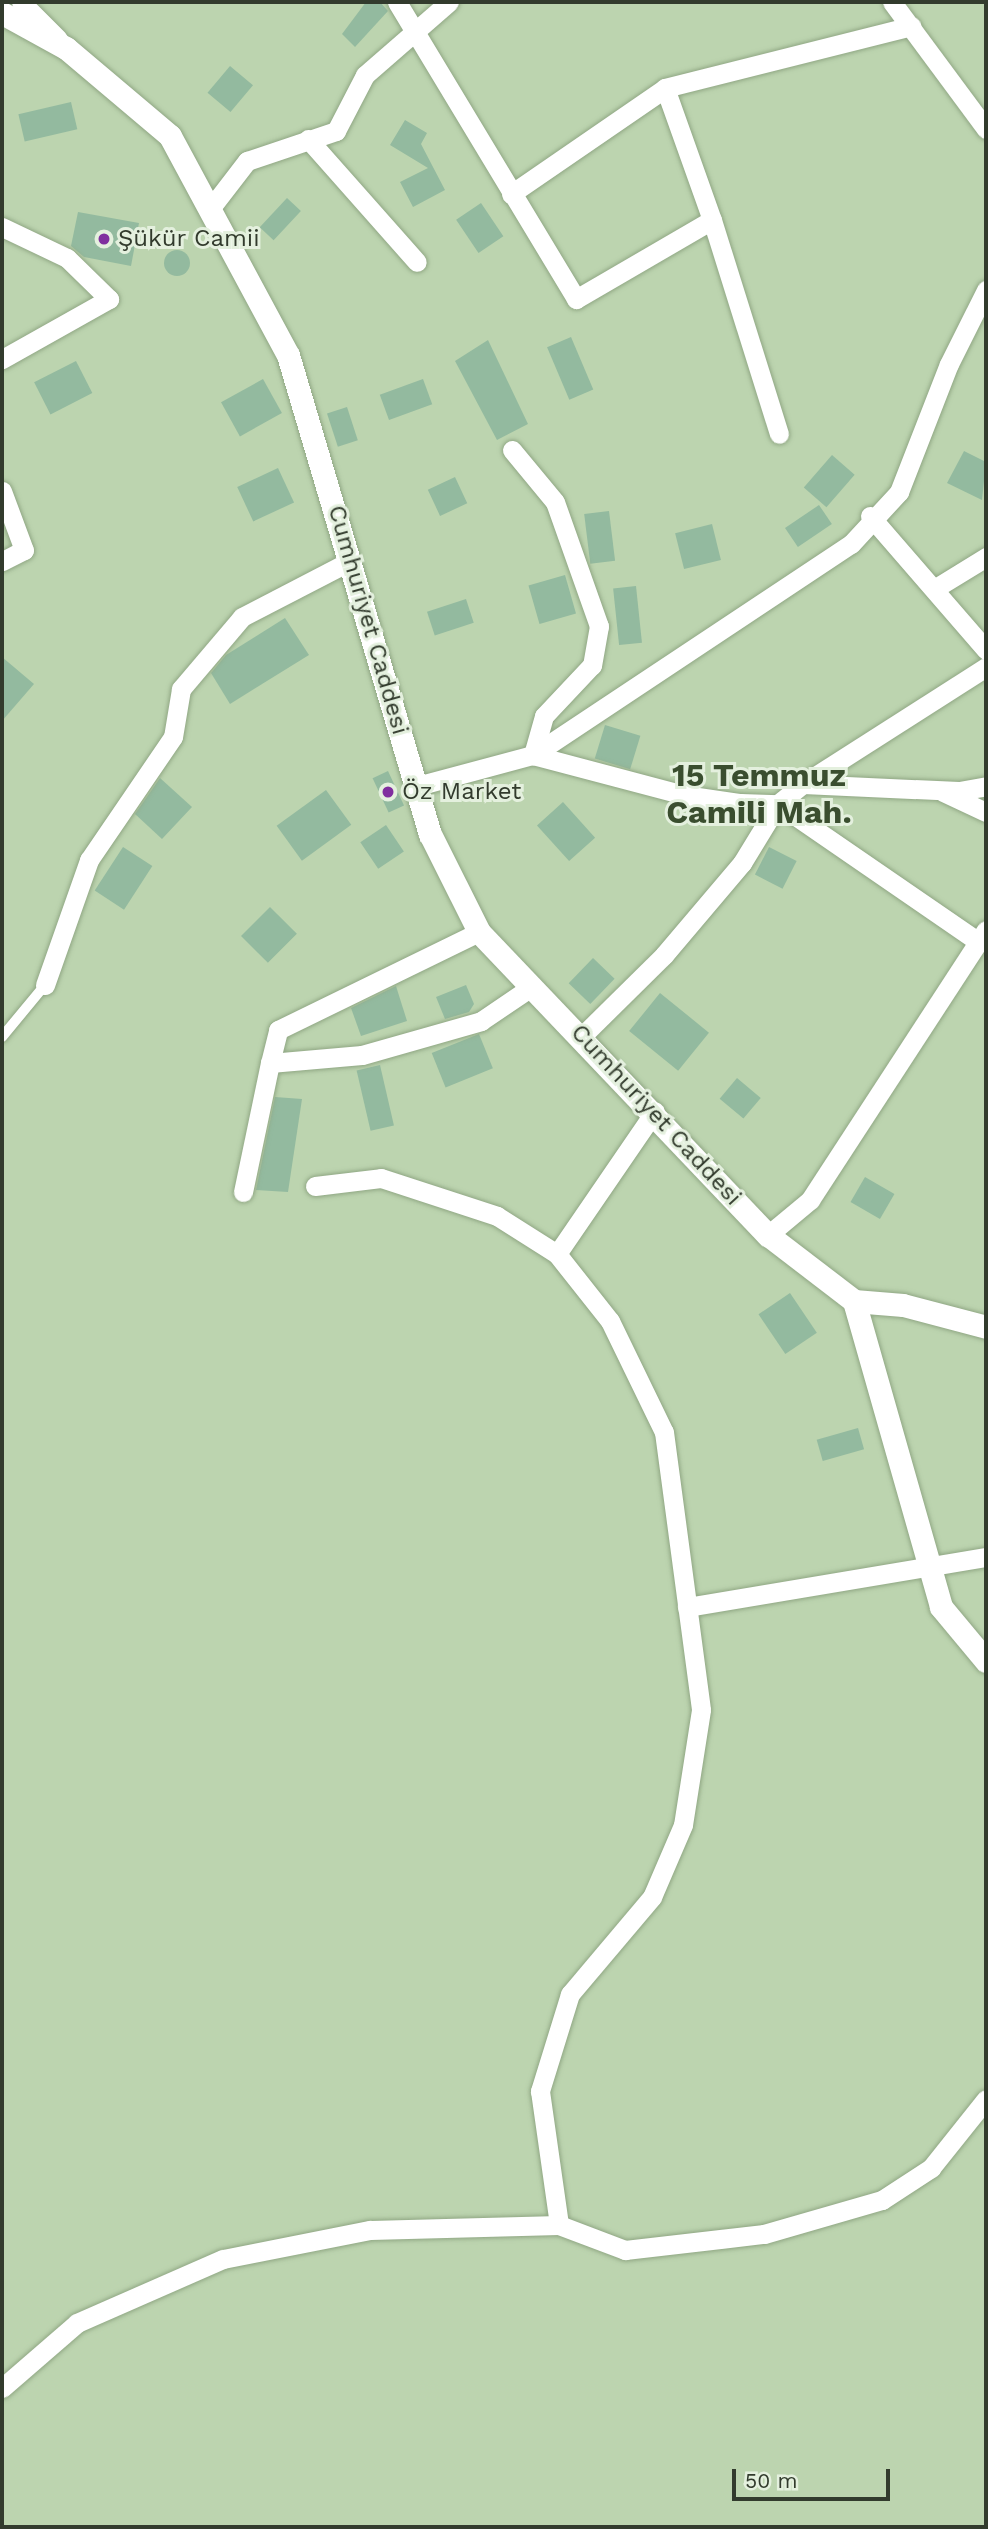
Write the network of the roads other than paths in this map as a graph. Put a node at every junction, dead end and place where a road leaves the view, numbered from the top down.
1 (21, 2) edge
2 (397, 2) edge
3 (449, 2) edge
4 (892, 2) edge
5 (2, 13) edge
6 (414, 26) junction
7 (911, 26) junction
8 (66, 48) junction
9 (665, 88) junction
10 (986, 128) edge
11 (308, 139) junction
12 (511, 194) junction
13 (210, 209) junction
14 (712, 220) junction
15 (2, 227) edge
16 (418, 262) dead end
17 (986, 290) edge
18 (2, 359) edge
19 (779, 434) dead end
20 (512, 450) dead end
21 (2, 491) edge
22 (870, 516) junction
23 (986, 557) edge
24 (2, 561) edge
25 (350, 561) junction
26 (934, 589) junction
27 (986, 650) edge
28 (986, 667) edge
29 (533, 755) junction
30 (803, 784) junction
31 (417, 786) junction
32 (986, 786) edge
33 (939, 790) junction
34 (778, 804) junction
35 (986, 812) edge
36 (479, 932) junction
37 (982, 935) edge
38 (45, 985) joint
39 (530, 987) junction
40 (583, 1035) junction
41 (2, 1037) edge
42 (270, 1063) junction
43 (655, 1111) junction
44 (315, 1186) dead end
45 (243, 1192) dead end
46 (768, 1235) junction
47 (557, 1254) junction
48 (855, 1301) junction
49 (986, 1327) edge
50 (986, 1557) edge
51 (929, 1565) junction
52 (687, 1607) junction
53 (986, 1661) edge
54 (986, 2099) edge
55 (559, 2225) junction
56 (2, 2389) edge

1 - 8 street
2 - 6 street
3 - 6 street
4 - 7 street
5 - 8 street, Cumhuriyet Caddesi
6 - 11 street
6 - 12 street
7 - 9 street
7 - 10 street
8 - 13 street, Cumhuriyet Caddesi
9 - 12 street
9 - 14 street
11 - 13 street
11 - 16 street
12 - 14 street
13 - 25 street, Cumhuriyet Caddesi
14 - 19 street
15 - 18 street
17 - 22 street
20 - 29 street
21 - 24 street
22 - 26 street
22 - 29 street
23 - 26 street
25 - 31 street, Cumhuriyet Caddesi
25 - 38 street
26 - 27 street
28 - 30 street
29 - 31 street
29 - 34 street
30 - 33 street
30 - 34 street
31 - 36 street, Cumhuriyet Caddesi
32 - 33 street
33 - 35 street
34 - 37 street
34 - 40 street
36 - 39 street, Cumhuriyet Caddesi
36 - 42 street
37 - 46 street
38 - 41 lane
39 - 40 street, Cumhuriyet Caddesi
39 - 42 street
40 - 43 street, Cumhuriyet Caddesi
42 - 45 street
43 - 46 street, Cumhuriyet Caddesi
43 - 47 street
44 - 47 street
46 - 48 street, Cumhuriyet Caddesi
47 - 52 street
48 - 49 street
48 - 51 street
50 - 51 street
51 - 52 street
51 - 53 street
52 - 55 street
54 - 55 street
55 - 56 street

